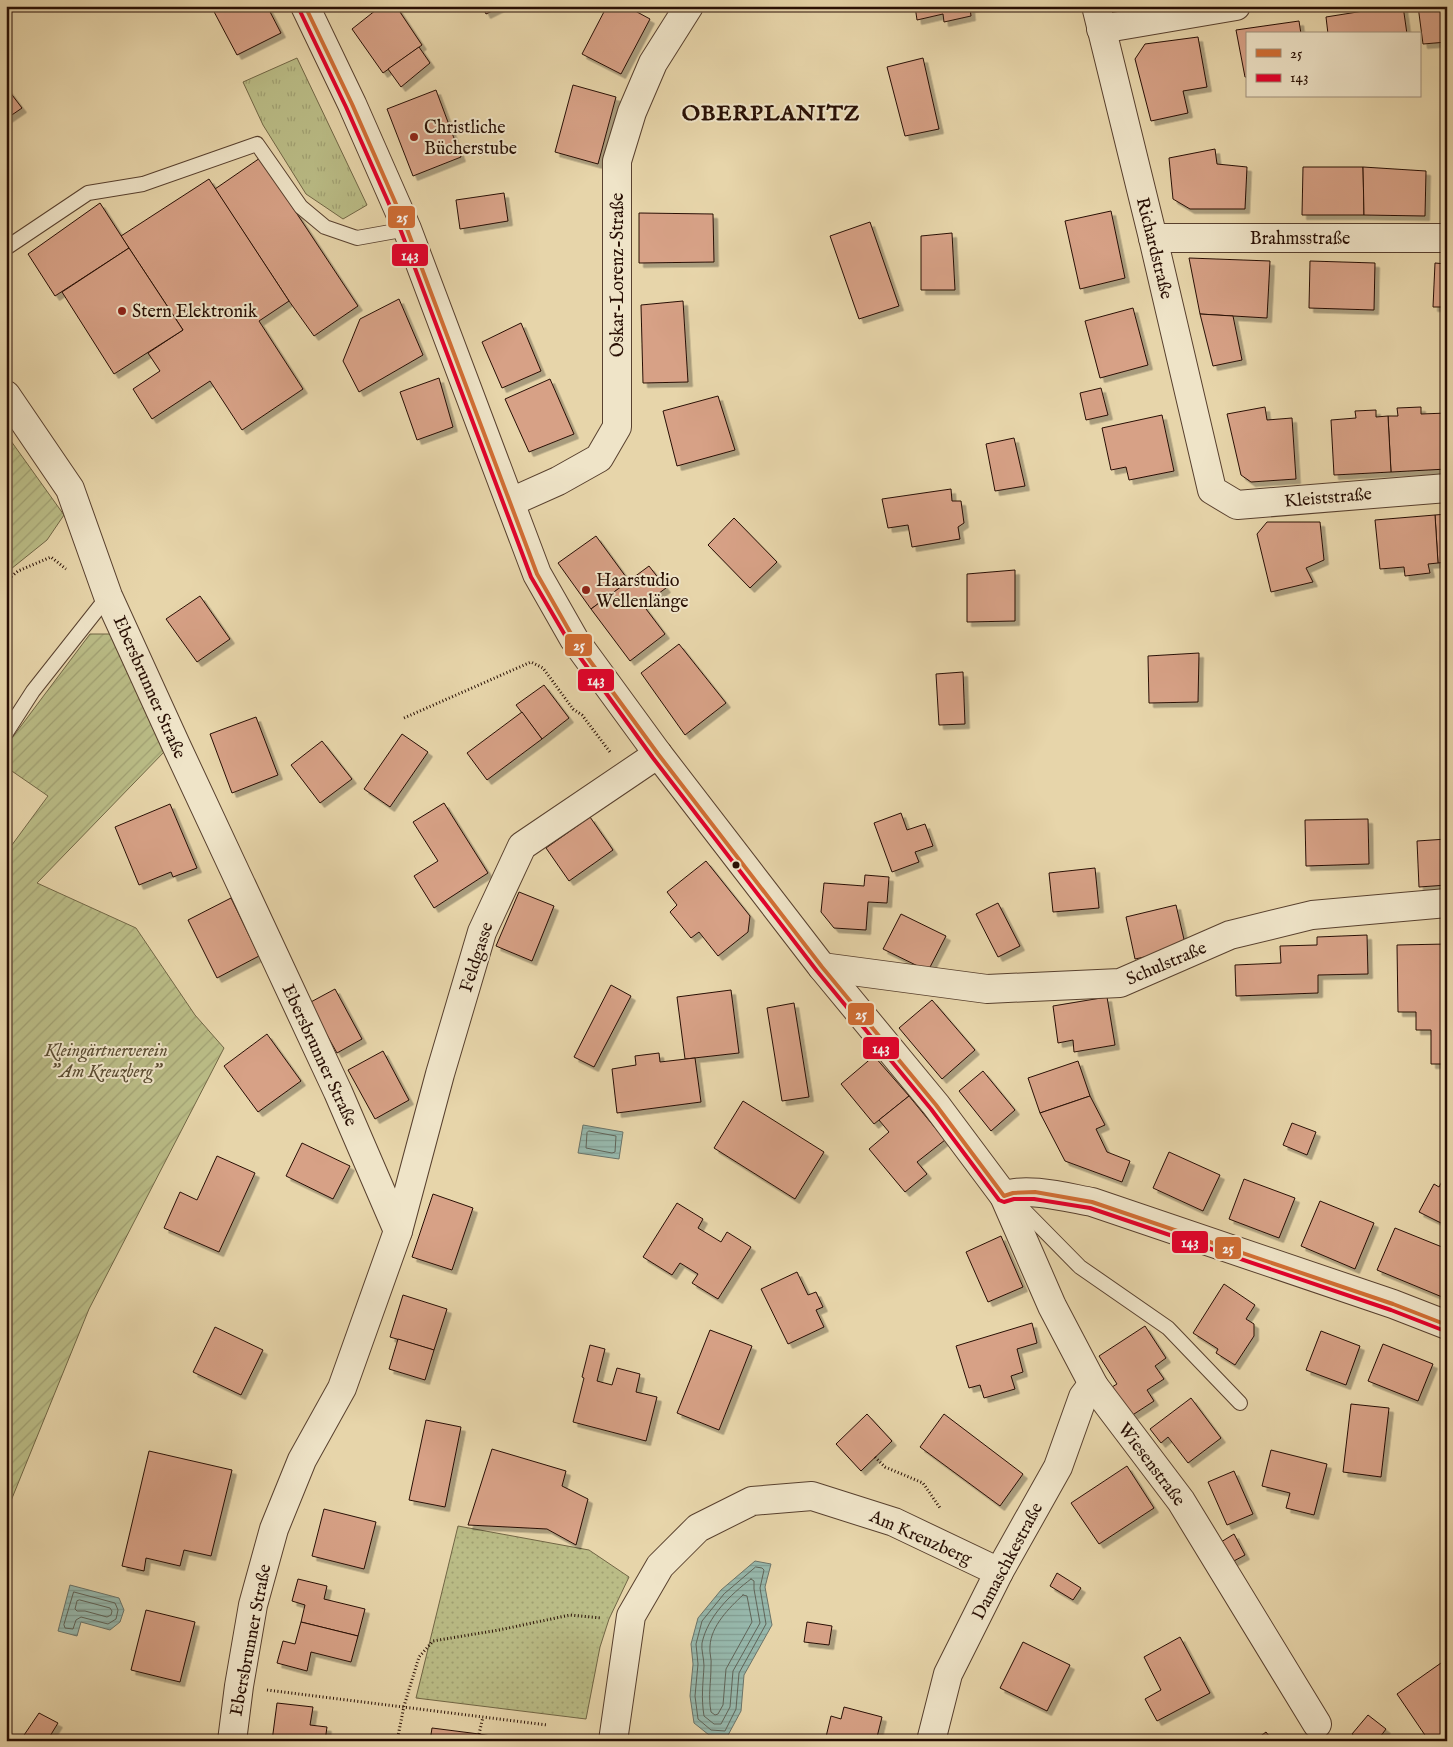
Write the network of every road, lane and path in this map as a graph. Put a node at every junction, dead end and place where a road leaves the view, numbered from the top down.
1 (305, 6) edge
2 (689, 6) edge
3 (1236, 6) edge
4 (1098, 18) edge
5 (407, 230) junction
6 (1153, 238) junction
7 (1447, 238) edge
8 (6, 248) edge
9 (6, 395) edge
10 (1447, 488) edge
11 (1212, 490) joint
12 (511, 502) junction
13 (70, 577) dead end
14 (6, 580) edge
15 (108, 596) junction
16 (404, 718) dead end
17 (6, 733) edge
18 (658, 754) junction
19 (627, 775) junction
20 (1447, 903) edge
21 (822, 967) junction
22 (1004, 1196) junction
23 (398, 1231) junction
24 (1447, 1325) edge
25 (1094, 1386) junction
26 (1240, 1403) dead end
27 (875, 1457) dead end
28 (940, 1508) dead end
29 (1000, 1572) junction
30 (631, 1616) junction
31 (239, 1686) junction
32 (404, 1706) junction
33 (483, 1717) junction
34 (547, 1724) dead end
35 (1317, 1724) dead end
36 (479, 1734) dead end
37 (232, 1741) edge
38 (397, 1741) edge
39 (613, 1741) edge
40 (931, 1741) edge

1 - 5 street, Wiesenstraße
2 - 12 street, Oskar-Lorenz-Straße
3 - 4 street
4 - 6 street, Richardstraße
5 - 8 lane
5 - 12 street, Wiesenstraße
6 - 7 street, Brahmsstraße
6 - 11 street, Richardstraße
9 - 15 street, Ebersbrunner Straße
10 - 11 street, Kleiststraße
12 - 18 street, Wiesenstraße
13 - 14 path
15 - 17 lane
15 - 23 street, Ebersbrunner Straße
16 - 19 path
18 - 19 street, Feldgasse
18 - 21 street, Wiesenstraße
19 - 23 street, Feldgasse
20 - 21 street, Schulstraße
21 - 22 street, Wiesenstraße
22 - 24 street
22 - 25 street, Wiesenstraße
22 - 26 lane
23 - 31 street, Ebersbrunner Straße
25 - 29 street, Damaschkestraße
25 - 35 street, Wiesenstraße
27 - 28 path
29 - 30 street, Am Kreuzberg
29 - 40 street, Damaschkestraße
30 - 32 path
30 - 39 street, Am Kreuzberg
31 - 32 path
31 - 37 street, Ebersbrunner Straße
32 - 33 path
32 - 38 path
33 - 34 path
33 - 36 path

